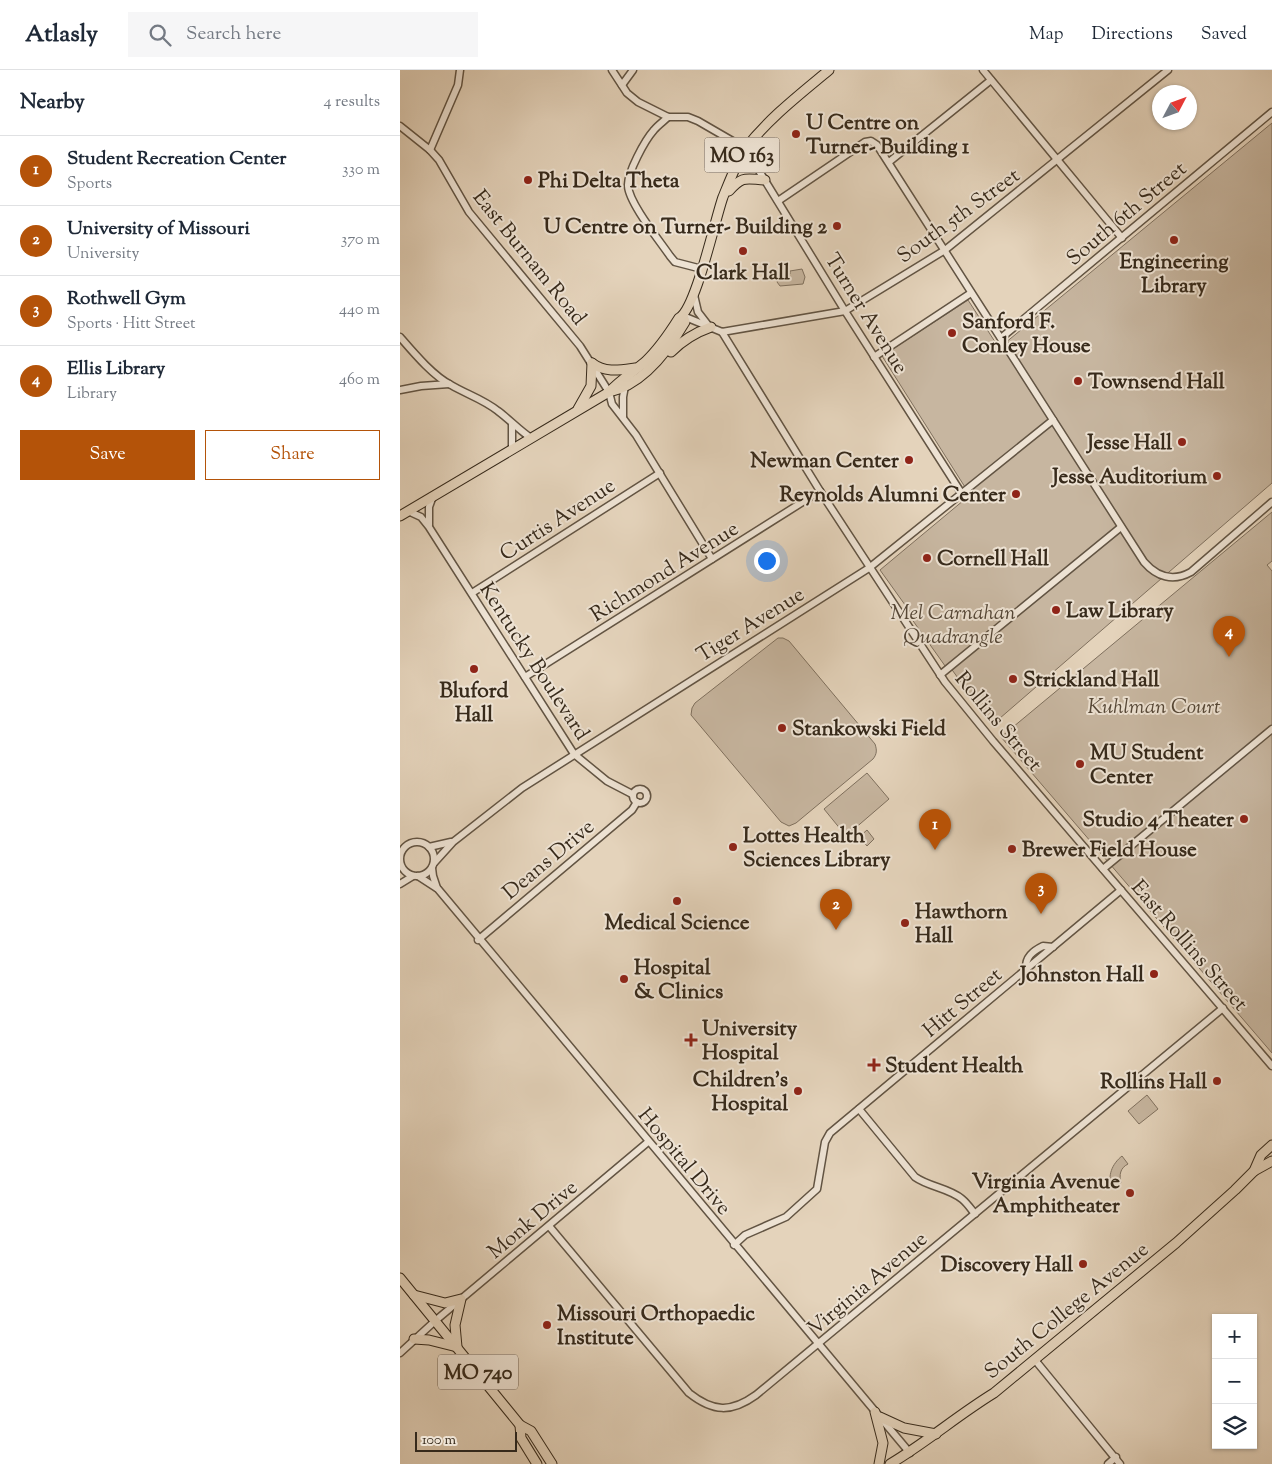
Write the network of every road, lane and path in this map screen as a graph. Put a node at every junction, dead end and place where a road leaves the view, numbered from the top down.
1 (460, 70) edge
2 (612, 70) edge
3 (633, 70) edge
4 (829, 70) edge
5 (983, 70) edge
6 (1168, 70) edge
7 (991, 80) junction
8 (622, 85) junction
9 (1272, 112) edge
10 (668, 117) junction
11 (400, 126) edge
12 (430, 150) junction
13 (744, 150) junction
14 (1058, 159) junction
15 (889, 162) junction
16 (765, 180) junction
17 (723, 197) junction
18 (778, 201) junction
19 (1122, 238) junction
20 (945, 250) junction
21 (702, 269) junction
22 (971, 293) junction
23 (694, 295) junction
24 (845, 311) junction
25 (684, 316) junction
26 (711, 328) junction
27 (722, 332) junction
28 (400, 337) edge
29 (1001, 338) junction
30 (874, 357) junction
31 (592, 363) junction
32 (641, 370) junction
33 (449, 384) junction
34 (625, 386) junction
35 (400, 390) edge
36 (609, 392) junction
37 (576, 411) junction
38 (624, 419) junction
39 (1053, 420) junction
40 (512, 424) junction
41 (531, 438) junction
42 (512, 450) junction
43 (660, 473) junction
44 (820, 491) junction
45 (962, 494) junction
46 (433, 496) junction
47 (1272, 502) edge
48 (404, 513) edge
49 (429, 527) junction
50 (1121, 527) junction
51 (712, 559) junction
52 (869, 568) junction
53 (472, 593) junction
54 (940, 675) junction
55 (525, 677) junction
56 (1272, 728) edge
57 (574, 754) junction
58 (632, 794) junction
59 (637, 802) junction
60 (452, 842) junction
61 (429, 846) junction
62 (433, 865) junction
63 (401, 867) edge
64 (1103, 869) junction
65 (416, 876) junction
66 (400, 884) edge
67 (438, 889) junction
68 (1121, 890) junction
69 (478, 940) junction
70 (1223, 1008) junction
71 (1272, 1066) edge
72 (859, 1109) junction
73 (648, 1142) junction
74 (1272, 1145) edge
75 (1272, 1161) edge
76 (1254, 1171) junction
77 (975, 1214) junction
78 (549, 1226) junction
79 (734, 1244) junction
80 (400, 1278) edge
81 (414, 1295) junction
82 (461, 1299) junction
83 (435, 1321) junction
84 (414, 1339) junction
85 (818, 1344) junction
86 (457, 1347) junction
87 (400, 1353) edge
88 (1035, 1360) junction
89 (877, 1414) junction
90 (520, 1425) junction
91 (936, 1434) junction
92 (910, 1453) junction
93 (1116, 1457) junction
94 (537, 1464) edge
95 (552, 1464) edge
96 (879, 1464) edge
97 (890, 1464) edge
98 (1108, 1464) edge
99 (1120, 1464) edge

1 - 12 street
2 - 8 street
3 - 8 street
4 - 13 main road, MO 163
5 - 7 street
6 - 14 street, South 5th Street
7 - 14 street
7 - 15 street
8 - 10 street
9 - 19 street, South 6th Street
10 - 13 street, Turner Avenue
10 - 21 street
11 - 12 street, East Burnam Road
12 - 31 street, East Burnam Road
13 - 16 street, Turner Avenue
13 - 17 main road, MO 163
14 - 19 street
14 - 20 street, South 5th Street
15 - 18 street
15 - 20 street
16 - 17 main road
16 - 18 street, Turner Avenue
17 - 21 main road, MO 163
18 - 24 street, Turner Avenue
19 - 29 street, South 6th Street
20 - 22 street
20 - 24 street, South 5th Street
21 - 23 main road, MO 163
22 - 29 street
22 - 30 street
23 - 25 main road, MO 163
23 - 26 street
24 - 27 street, South 5th Street
24 - 30 street, Turner Avenue
25 - 26 street, South 5th Street
25 - 32 main road, MO 163
26 - 27 street, South 5th Street
26 - 32 main road
27 - 44 street, Rollins Street
28 - 33 street
29 - 39 street
30 - 45 street, Turner Avenue
31 - 32 main road
31 - 36 street, East Burnam Road
31 - 37 main road
32 - 34 main road, MO 163
32 - 36 main road, MO 163
33 - 35 street
33 - 40 street
34 - 36 main road, MO 163
34 - 38 street
36 - 37 main road, MO 163
36 - 38 street, East Burnam Road
37 - 41 main road, MO 163
38 - 43 street, East Burnam Road
39 - 45 street, Tiger Avenue
39 - 50 street
40 - 41 street
40 - 42 street
41 - 42 main road, MO 163
42 - 46 main road, MO 163
43 - 51 street, East Burnam Road
43 - 53 street, Curtis Avenue
44 - 51 street, Richmond Avenue
44 - 52 street, Rollins Street
45 - 52 street, Tiger Avenue
46 - 48 main road, MO 163
46 - 49 street
47 - 50 street
48 - 49 street, Kentucky Boulevard
49 - 53 street, Kentucky Boulevard
50 - 54 street
51 - 55 street, Richmond Avenue
52 - 54 street, Rollins Street
52 - 57 street, Tiger Avenue
53 - 55 street, Kentucky Boulevard
54 - 64 street, Rollins Street
55 - 57 street, Kentucky Boulevard
56 - 64 street
57 - 58 street, Kentucky Boulevard
57 - 60 street, Tiger Avenue
58 - 59 street
58 - 59 street
59 - 69 street, Deans Drive
60 - 61 street, Tiger Avenue
60 - 62 street, Tiger Avenue
61 - 62 street
61 - 63 street
62 - 65 street
62 - 67 street, Hospital Drive
63 - 65 street
64 - 68 street, East Rollins Street
65 - 66 street
65 - 67 street, Hospital Drive
67 - 69 street, Hospital Drive
68 - 70 street, East Rollins Street
68 - 72 street, Hitt Street
69 - 73 street, Hospital Drive
70 - 71 street, East Rollins Street
70 - 77 street, Virginia Avenue
72 - 77 street
72 - 79 street, Hitt Street
73 - 78 street, Monk Drive
73 - 79 street, Hospital Drive
74 - 76 main road, South College Avenue
75 - 76 main road, South College Avenue
76 - 88 main road, South College Avenue
77 - 85 street, Virginia Avenue
78 - 82 street, Monk Drive
78 - 85 street, Virginia Avenue
79 - 85 street, Hospital Drive
80 - 81 main road, MO 740
81 - 82 main road
81 - 83 main road, MO 740
82 - 83 street, Monk Drive
82 - 86 main road
83 - 84 street, Monk Drive
83 - 86 main road, MO 740
84 - 86 main road
84 - 87 street, Monk Drive
85 - 89 street, Hospital Drive
86 - 90 main road, MO 740
88 - 91 main road, South College Avenue
88 - 93 street
89 - 91 main road
89 - 92 street, Hospital Drive
89 - 96 main road
90 - 94 main road, MO 740
90 - 95 main road, MO 740
91 - 92 main road, South College Avenue
92 - 97 main road, South College Avenue
93 - 98 street
93 - 99 street

